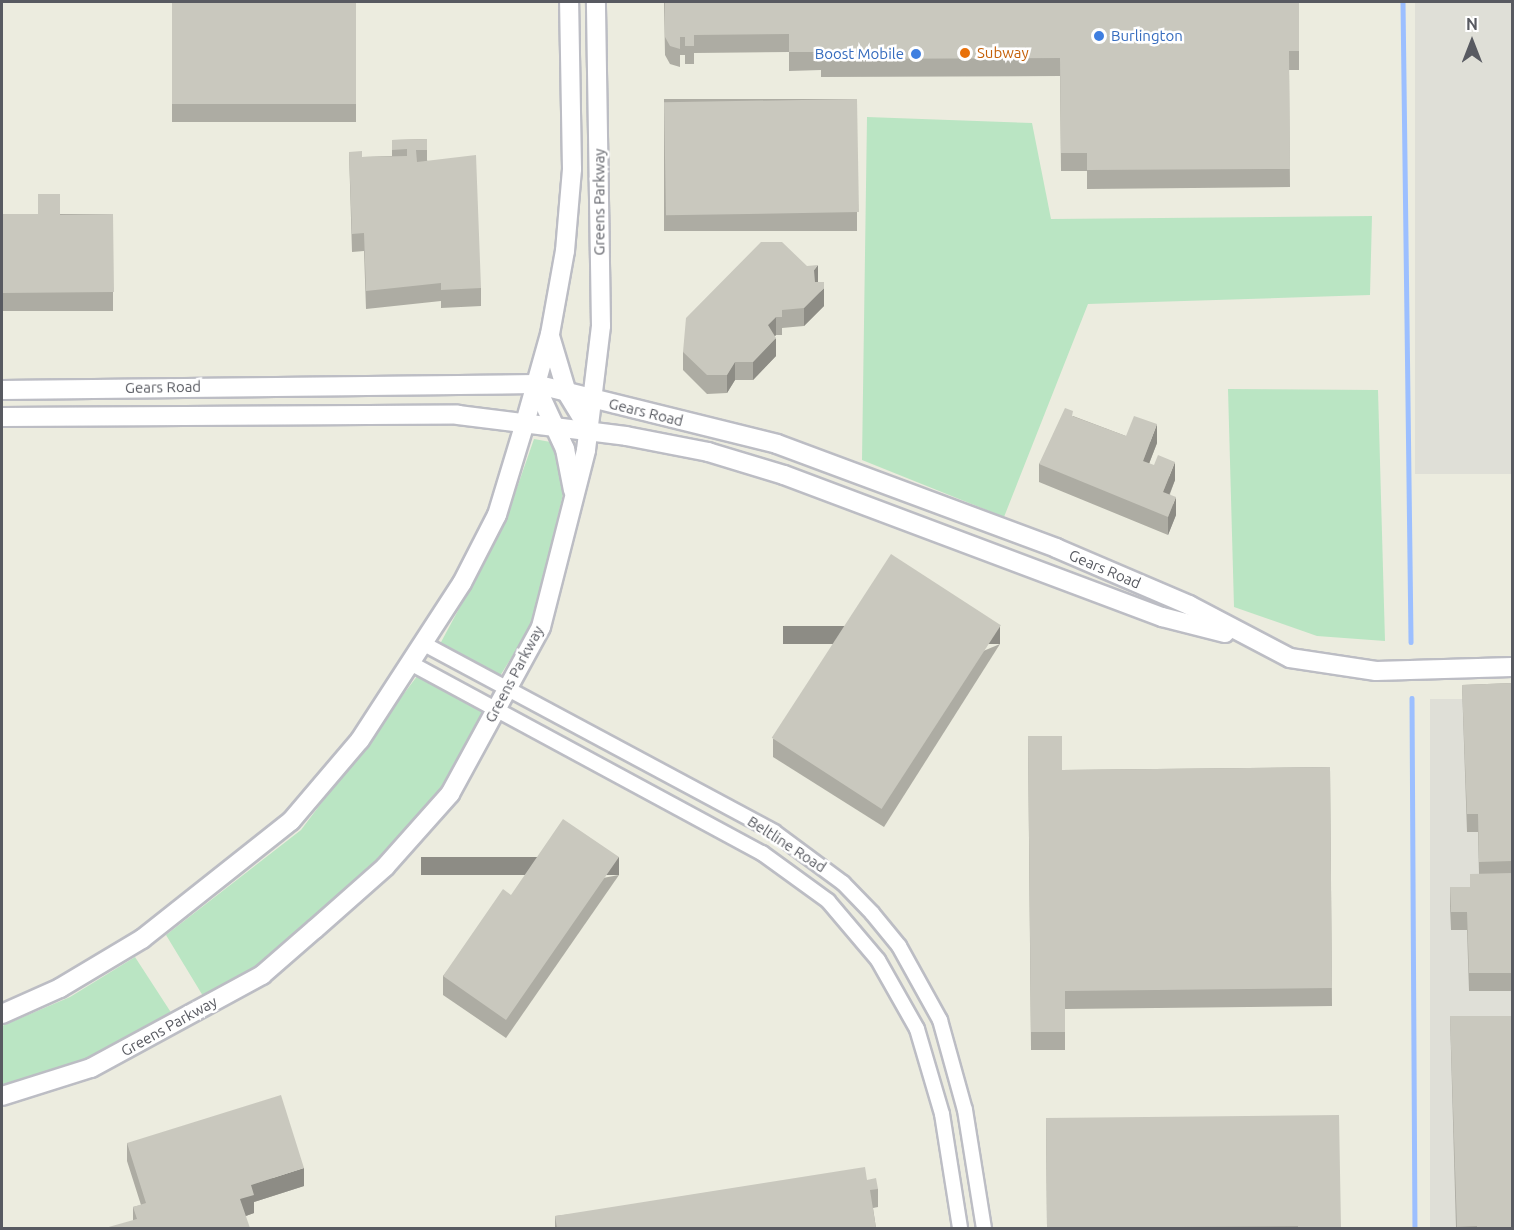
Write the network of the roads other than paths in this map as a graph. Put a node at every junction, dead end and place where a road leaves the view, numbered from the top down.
1 (569, 2) edge
2 (596, 2) edge
3 (571, 82) junction
4 (598, 82) junction
5 (550, 334) junction
6 (535, 384) junction
7 (256, 386) junction
8 (22, 389) junction
9 (2, 390) edge
10 (567, 393) junction
11 (594, 399) junction
12 (256, 416) junction
13 (2, 417) edge
14 (24, 417) junction
15 (525, 423) junction
16 (555, 427) junction
17 (590, 431) junction
18 (847, 471) junction
19 (841, 497) junction
20 (574, 498) junction
21 (1056, 548) junction
22 (1048, 572) junction
23 (1250, 639) junction
24 (424, 644) junction
25 (412, 664) junction
26 (1512, 668) edge
27 (507, 689) junction
28 (496, 710) junction
29 (2, 1014) edge
30 (2, 1096) edge
31 (960, 1228) edge
32 (984, 1228) edge

1 - 3 street, Greens Parkway
2 - 4 street, Greens Parkway
3 - 4 street
3 - 5 street, Greens Parkway
4 - 11 street, Greens Parkway
5 - 6 street, Greens Parkway
5 - 10 street
6 - 7 street, Gears Road
6 - 10 street, Gears Road
6 - 15 street, Greens Parkway
6 - 16 street
7 - 8 street, Gears Road
7 - 12 street
8 - 9 street, Gears Road
8 - 14 street
10 - 11 street, Gears Road
10 - 17 street
11 - 17 street, Greens Parkway
11 - 18 street, Gears Road
12 - 14 street, Gears Road
12 - 15 street, Gears Road
13 - 14 street, Gears Road
15 - 16 street, Gears Road
15 - 24 street, Greens Parkway
16 - 17 street, Gears Road
16 - 20 street
17 - 19 street, Gears Road
17 - 20 street, Greens Parkway
18 - 19 street
18 - 21 street, Gears Road
19 - 22 street, Gears Road
20 - 27 street, Greens Parkway
21 - 22 street
21 - 23 street, Gears Road
22 - 23 street, Gears Road
23 - 26 street, Gears Road
24 - 25 street, Greens Parkway
24 - 27 street, Beltline Road
25 - 28 street, Beltline Road
25 - 29 street, Greens Parkway
27 - 28 street, Greens Parkway
27 - 32 street, Beltline Road
28 - 30 street, Greens Parkway
28 - 31 street, Beltline Road

